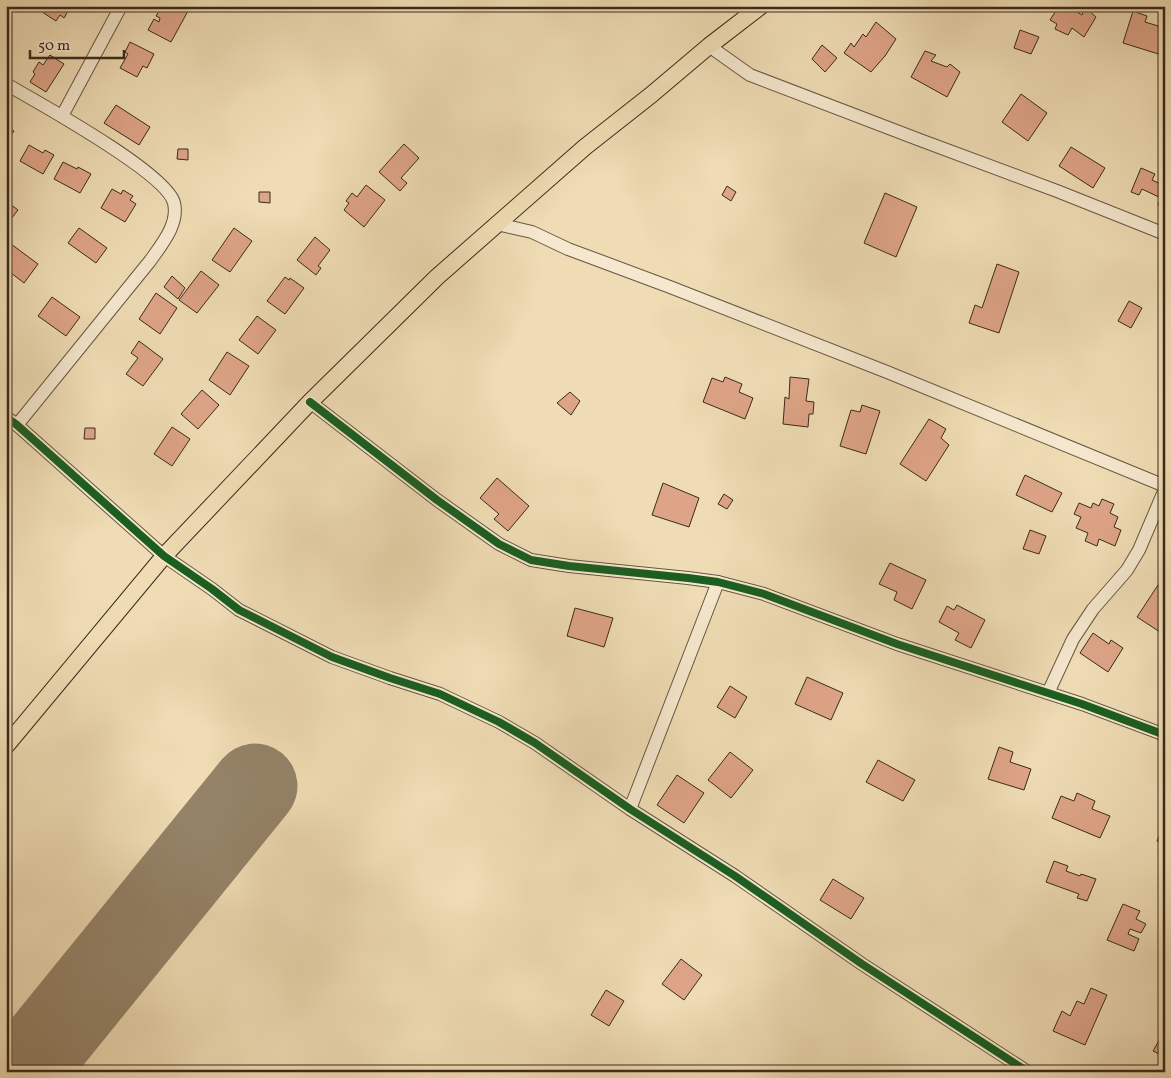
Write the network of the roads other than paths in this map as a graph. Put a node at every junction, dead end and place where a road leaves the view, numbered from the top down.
1 (121, 6) edge
2 (761, 6) edge
3 (709, 46) junction
4 (6, 84) edge
5 (62, 116) junction
6 (497, 224) junction
7 (1165, 234) edge
8 (310, 402) junction
9 (6, 416) edge
10 (17, 425) junction
11 (1165, 487) edge
12 (164, 556) junction
13 (718, 582) junction
14 (1048, 693) junction
15 (1165, 735) edge
16 (6, 746) edge
17 (630, 809) junction
18 (1028, 1072) edge

1 - 5 street
2 - 3 main road
3 - 6 main road
3 - 7 street
4 - 5 street
5 - 10 street
6 - 8 main road
6 - 11 street
8 - 12 main road
8 - 13 street
9 - 10 street
10 - 12 street
11 - 14 street
12 - 16 main road
12 - 17 street
13 - 14 street
13 - 17 street
14 - 15 street
17 - 18 street

